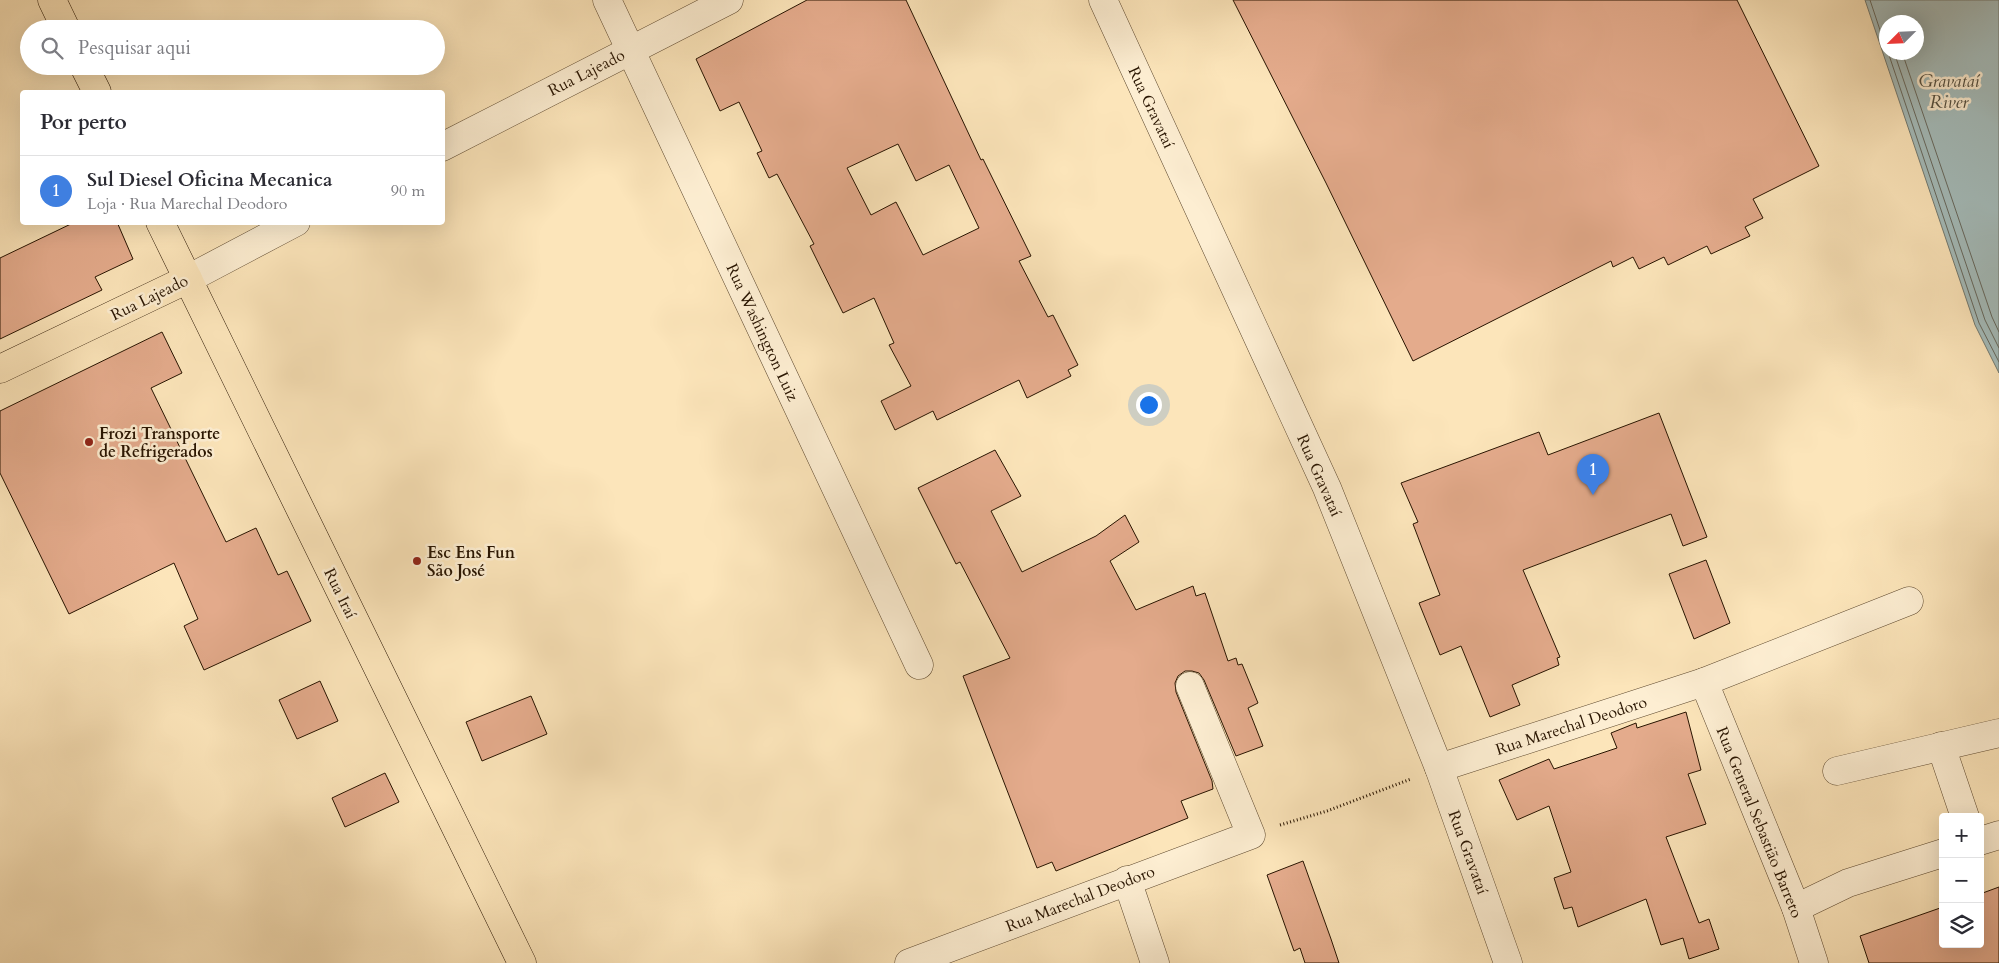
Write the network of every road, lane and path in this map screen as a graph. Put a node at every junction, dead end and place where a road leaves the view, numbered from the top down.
1 (52, 0) edge
2 (606, 0) edge
3 (729, 0) edge
4 (1103, 0) edge
5 (62, 20) edge
6 (630, 49) junction
7 (88, 75) edge
8 (96, 90) edge
9 (445, 145) edge
10 (161, 225) edge
11 (290, 225) edge
12 (188, 279) junction
13 (0, 369) edge
14 (1909, 601) dead end
15 (919, 665) dead end
16 (1704, 682) junction
17 (1190, 686) dead end
18 (1999, 733) edge
19 (1941, 746) junction
20 (1439, 768) junction
21 (1837, 771) dead end
22 (1964, 813) edge
23 (1261, 831) junction
24 (1999, 835) edge
25 (1984, 840) edge
26 (1939, 854) edge
27 (1127, 880) junction
28 (1796, 908) junction
29 (522, 963) edge
30 (909, 963) edge
31 (1155, 963) edge
32 (1508, 963) edge
33 (1814, 963) edge

1 - 5 main road
2 - 6 street, Rua Washington Luiz
3 - 6 street, Rua Lajeado
4 - 20 street, Rua Gravataí
6 - 9 street, Rua Lajeado
6 - 15 street, Rua Washington Luiz
7 - 8 main road
10 - 12 main road, Rua Iraí
11 - 12 street, Rua Lajeado
12 - 13 main road, Rua Lajeado
12 - 29 main road, Rua Iraí
14 - 16 street, Rua Marechal Deodoro
16 - 20 street, Rua Marechal Deodoro
16 - 28 street, Rua General Sebastião Barreto
17 - 23 street
18 - 19 street
19 - 21 street
19 - 22 street
20 - 23 path
20 - 32 street, Rua Gravataí
23 - 27 street, Rua Marechal Deodoro
24 - 25 street
26 - 28 street
27 - 30 street, Rua Marechal Deodoro
27 - 31 street
28 - 33 street, Rua General Sebastião Barreto

